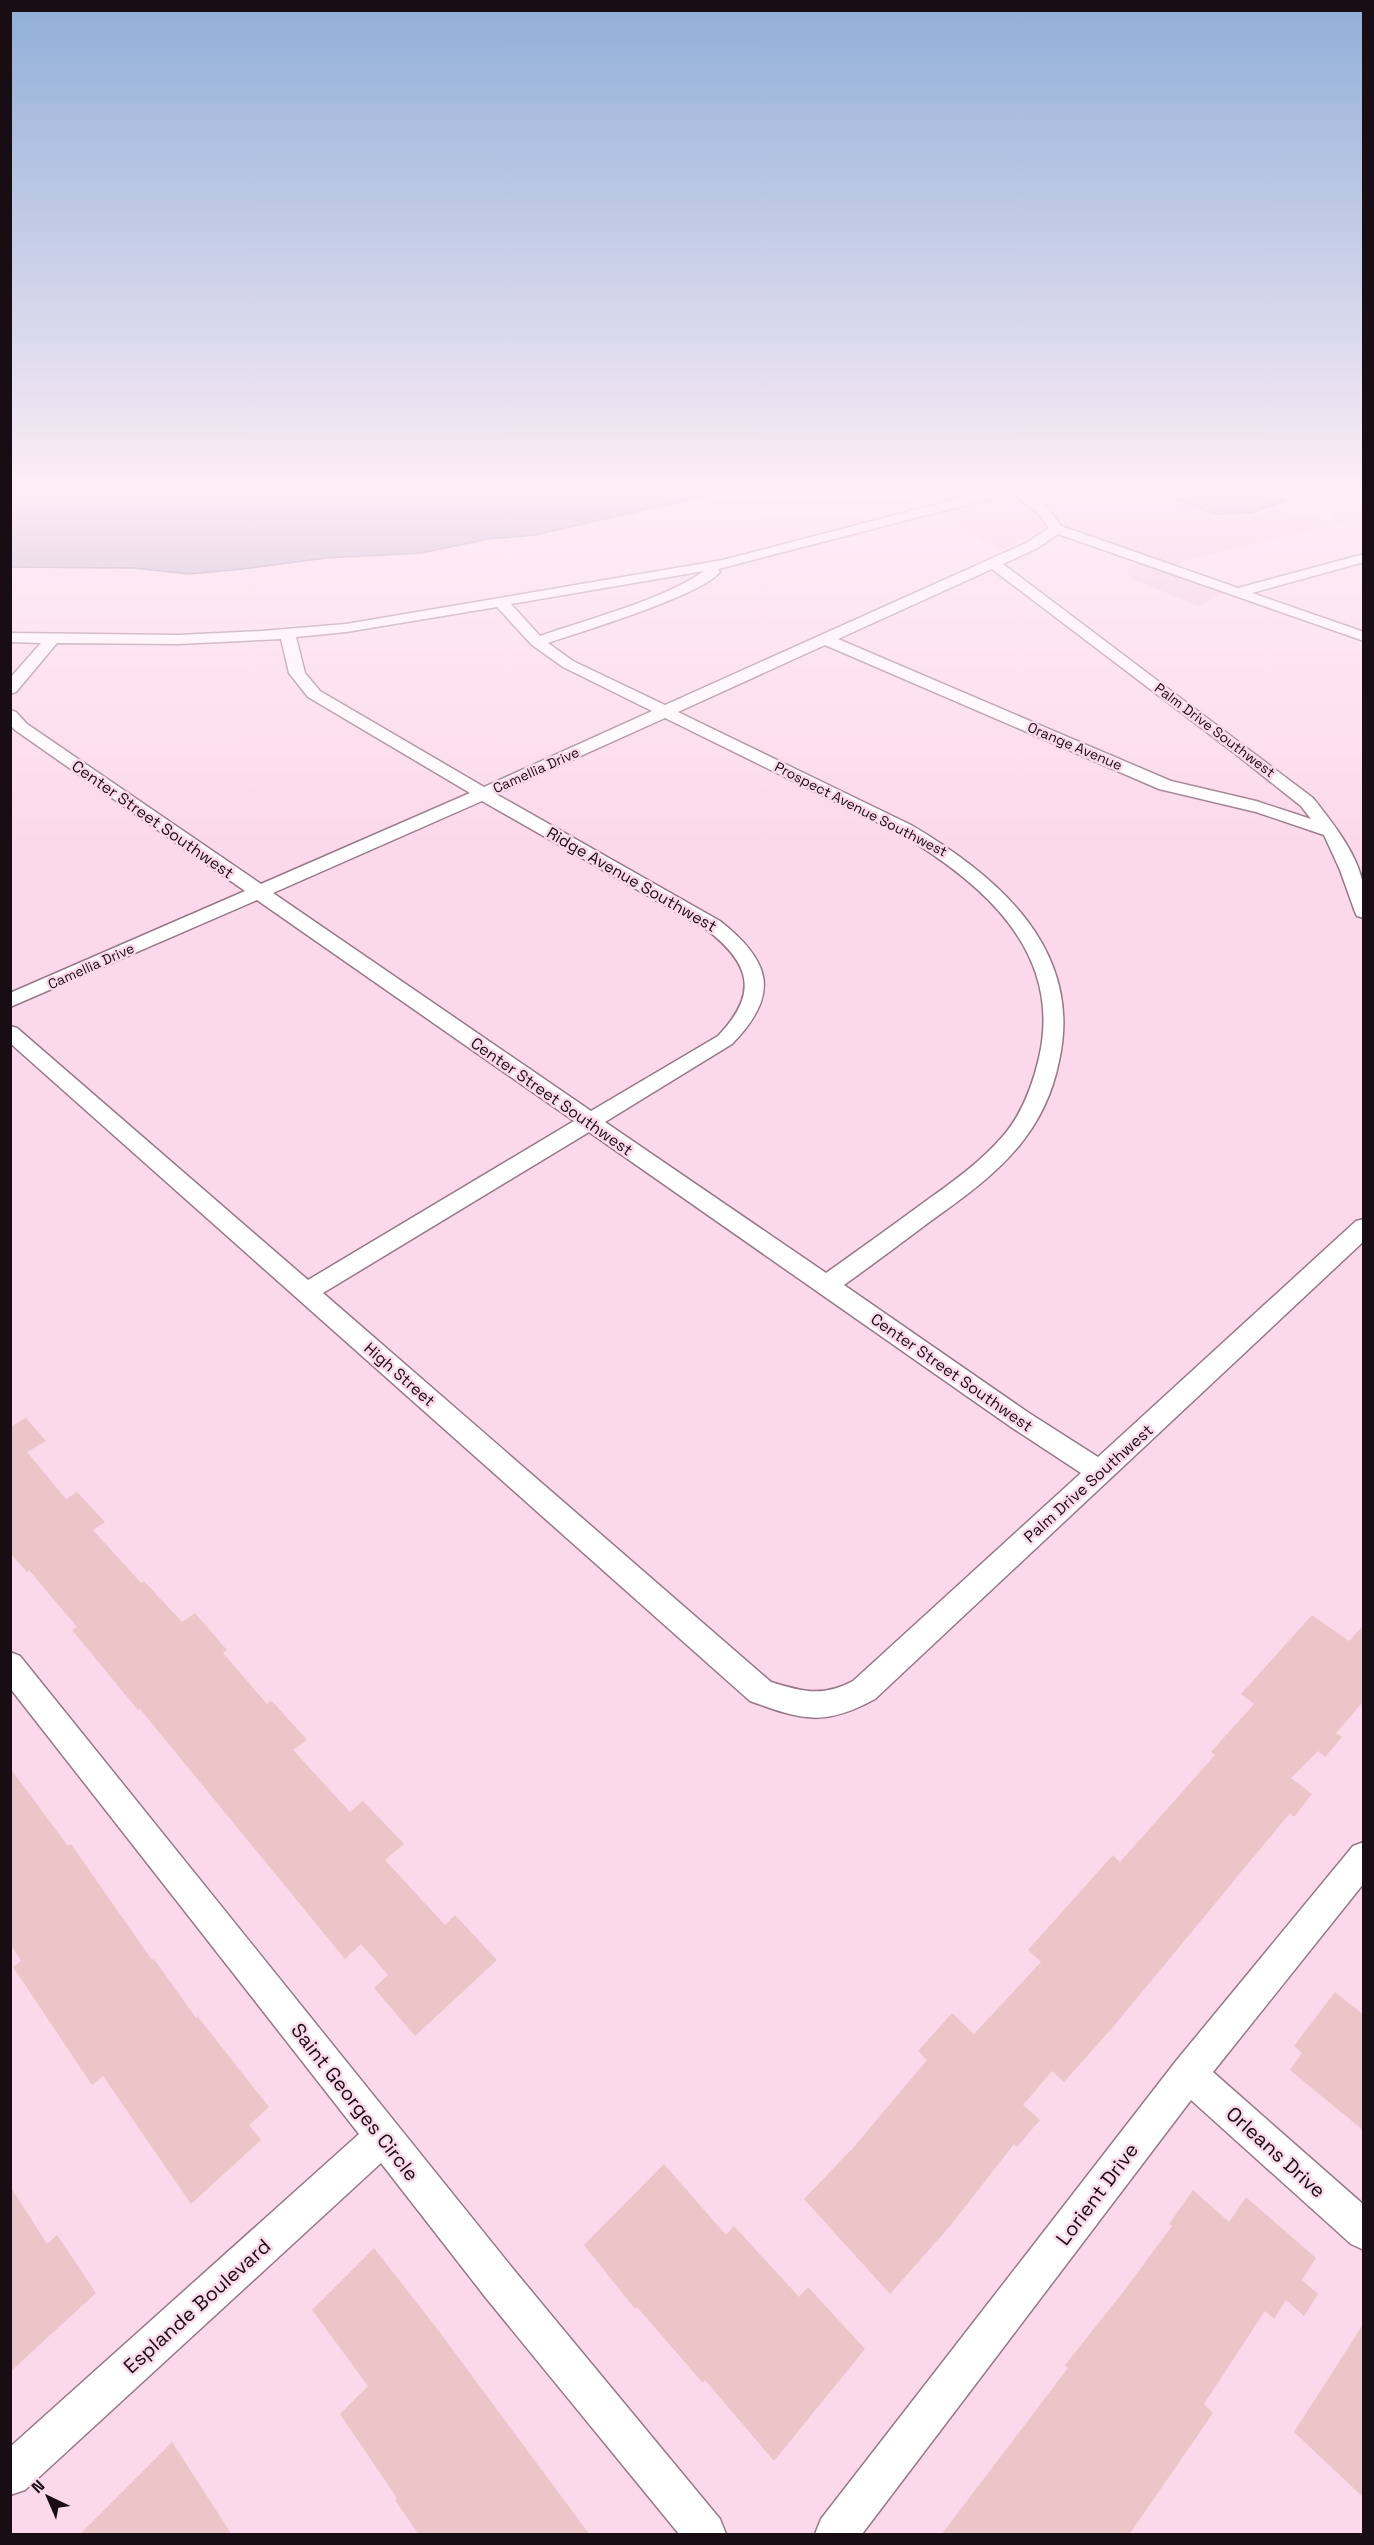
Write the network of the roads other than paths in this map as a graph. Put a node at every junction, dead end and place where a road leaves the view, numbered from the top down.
1 (460, 610) edge
2 (508, 610) edge
3 (625, 610) edge
4 (890, 610) edge
5 (1055, 610) edge
6 (1285, 610) edge
7 (288, 635) junction
8 (10, 637) edge
9 (1364, 637) edge
10 (53, 639) junction
11 (825, 639) junction
12 (537, 642) junction
13 (10, 689) edge
14 (666, 711) junction
15 (10, 715) edge
16 (1269, 771) junction
17 (485, 793) junction
18 (1225, 800) junction
19 (1331, 832) junction
20 (259, 892) junction
21 (1364, 912) edge
22 (10, 1000) edge
23 (10, 1032) edge
24 (591, 1121) junction
25 (1364, 1227) edge
26 (827, 1285) junction
27 (306, 1292) junction
28 (1099, 1471) junction
29 (10, 1665) edge
30 (797, 1704) joint
31 (1364, 1857) edge
32 (1189, 2074) junction
33 (383, 2137) junction
34 (1364, 2231) edge
35 (10, 2475) edge
36 (705, 2535) edge
37 (836, 2535) edge

1 - 7 street
2 - 12 street, Prospect Avenue Southwest
3 - 12 street
4 - 11 street, Camellia Drive
5 - 16 street, Palm Drive Southwest
6 - 9 street
7 - 10 street
7 - 17 street, Ridge Avenue Southwest
8 - 10 street
10 - 13 street
11 - 14 street, Camellia Drive
11 - 18 street, Orange Avenue
12 - 14 street, Prospect Avenue Southwest
14 - 17 street, Camellia Drive
14 - 26 street, Prospect Avenue Southwest
15 - 20 street, Center Street Southwest
16 - 18 street
16 - 19 street, Palm Drive Southwest
17 - 20 street, Camellia Drive
17 - 24 street, Ridge Avenue Southwest
18 - 19 street, Orange Avenue
19 - 21 street, Palm Drive Southwest
20 - 22 street, Camellia Drive
20 - 24 street, Center Street Southwest
23 - 27 street, High Street
24 - 26 street, Center Street Southwest
24 - 27 street, Ridge Avenue Southwest
25 - 28 street, Palm Drive Southwest
26 - 28 street, Center Street Southwest
27 - 30 street, High Street
28 - 30 street, Palm Drive Southwest
29 - 33 street, Saint Georges Circle
31 - 32 street, Lorient Drive
32 - 34 street, Orleans Drive
32 - 37 street, Lorient Drive
33 - 35 street, Esplande Boulevard
33 - 36 street, Saint Georges Circle

